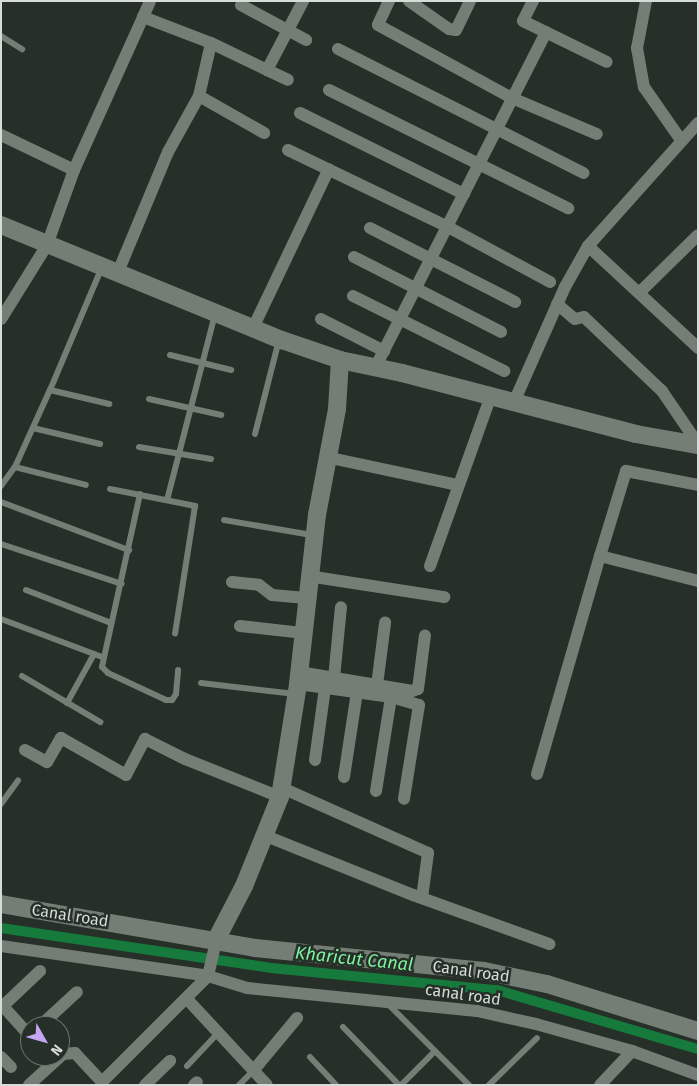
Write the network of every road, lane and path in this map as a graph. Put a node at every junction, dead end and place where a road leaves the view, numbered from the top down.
1 (150, 1) edge
2 (303, 1) edge
3 (389, 1) edge
4 (409, 1) edge
5 (470, 1) edge
6 (532, 1) edge
7 (646, 1) edge
8 (241, 4) dead end
9 (143, 17) junction
10 (289, 30) junction
11 (546, 32) junction
12 (1, 36) edge
13 (306, 40) dead end
14 (211, 43) junction
15 (22, 49) dead end
16 (338, 49) dead end
17 (607, 62) dead end
18 (267, 70) junction
19 (288, 80) dead end
20 (330, 90) dead end
21 (199, 96) junction
22 (512, 98) junction
23 (300, 113) dead end
24 (698, 123) edge
25 (496, 129) junction
26 (264, 133) dead end
27 (596, 134) dead end
28 (1, 135) edge
29 (681, 140) junction
30 (288, 150) dead end
31 (479, 163) junction
32 (329, 169) junction
33 (74, 170) junction
34 (582, 173) dead end
35 (464, 194) junction
36 (568, 208) dead end
37 (1, 225) edge
38 (448, 227) junction
39 (370, 228) dead end
40 (698, 235) edge
41 (46, 245) junction
42 (588, 246) junction
43 (354, 257) dead end
44 (431, 258) junction
45 (111, 269) junction
46 (550, 282) dead end
47 (415, 288) junction
48 (640, 292) junction
49 (353, 296) dead end
50 (515, 302) dead end
51 (557, 304) junction
52 (215, 313) junction
53 (321, 319) dead end
54 (1, 320) edge
55 (400, 320) junction
56 (254, 328) junction
57 (502, 332) dead end
58 (279, 338) junction
59 (698, 348) edge
60 (384, 351) junction
61 (170, 355) dead end
62 (340, 360) junction
63 (202, 363) junction
64 (367, 367) junction
65 (231, 370) dead end
66 (504, 371) dead end
67 (50, 390) junction
68 (491, 396) junction
69 (149, 399) dead end
70 (514, 402) junction
71 (109, 404) dead end
72 (190, 408) junction
73 (337, 408) junction
74 (221, 415) dead end
75 (33, 428) junction
76 (255, 434) dead end
77 (100, 444) dead end
78 (698, 444) edge
79 (139, 447) dead end
80 (178, 454) junction
81 (326, 457) junction
82 (211, 460) dead end
83 (15, 466) junction
84 (86, 485) dead end
85 (458, 485) junction
86 (698, 485) edge
87 (1, 486) edge
88 (110, 489) dead end
89 (140, 494) junction
90 (167, 500) junction
91 (1, 502) edge
92 (224, 520) dead end
93 (314, 536) junction
94 (1, 544) edge
95 (129, 550) junction
96 (600, 556) junction
97 (430, 566) dead end
98 (308, 576) junction
99 (698, 581) edge
100 (232, 582) dead end
101 (122, 584) junction
102 (26, 590) dead end
103 (444, 597) dead end
104 (306, 598) junction
105 (341, 607) dead end
106 (1, 619) edge
107 (111, 623) junction
108 (385, 623) dead end
109 (240, 626) dead end
110 (175, 633) dead end
111 (302, 633) junction
112 (425, 635) dead end
113 (94, 654) junction
114 (102, 657) junction
115 (178, 670) dead end
116 (22, 676) dead end
117 (334, 678) junction
118 (201, 683) dead end
119 (298, 683) junction
120 (376, 686) junction
121 (325, 688) junction
122 (357, 692) junction
123 (391, 697) junction
124 (67, 703) junction
125 (100, 722) dead end
126 (25, 750) dead end
127 (315, 760) dead end
128 (537, 774) dead end
129 (344, 777) dead end
130 (18, 781) dead end
131 (376, 791) dead end
132 (280, 792) junction
133 (404, 799) dead end
134 (1, 804) edge
135 (266, 836) junction
136 (422, 898) junction
137 (1, 904) edge
138 (216, 944) junction
139 (550, 944) dead end
140 (1, 946) edge
141 (40, 970) dead end
142 (212, 978) junction
143 (77, 992) dead end
144 (187, 999) junction
145 (386, 1002) junction
146 (2, 1005) edge
147 (51, 1016) edge
148 (297, 1018) dead end
149 (20, 1025) edge
150 (343, 1027) dead end
151 (698, 1031) edge
152 (218, 1033) junction
153 (537, 1038) dead end
154 (435, 1051) junction
155 (632, 1051) junction
156 (70, 1053) edge
157 (1, 1057) edge
158 (310, 1057) dead end
159 (170, 1061) dead end
160 (45, 1066) edge
161 (187, 1066) dead end
162 (11, 1067) dead end
163 (253, 1071) junction
164 (698, 1075) edge
165 (103, 1083) edge
166 (29, 1085) edge
167 (145, 1085) edge
168 (239, 1085) edge
169 (267, 1085) edge
170 (336, 1085) edge
171 (400, 1085) edge
172 (469, 1085) edge
173 (489, 1085) edge
174 (600, 1085) edge

1 - 9 street
2 - 10 street
3 - 22 street
4 - 5 street
6 - 11 street
7 - 29 street
8 - 10 street
9 - 14 street
9 - 33 street
10 - 13 street
10 - 18 street
11 - 17 street
11 - 22 street
12 - 15 lane
14 - 18 street
14 - 21 street
16 - 25 street
18 - 19 street
20 - 31 street
21 - 26 street
21 - 45 street
22 - 25 street
22 - 27 street
23 - 35 street
24 - 29 street
25 - 31 street
25 - 34 street
28 - 33 street
29 - 42 street
30 - 32 street
31 - 35 street
31 - 36 street
32 - 38 street
32 - 56 street
33 - 41 street
35 - 38 street
37 - 41 street
38 - 44 street
38 - 46 street
39 - 44 street
40 - 48 street
41 - 45 street
41 - 54 street
42 - 48 street
42 - 51 street
43 - 47 street
44 - 47 street
44 - 50 street
45 - 52 street
45 - 67 lane
47 - 55 street
47 - 57 street
48 - 59 street
49 - 55 street
51 - 70 street
51 - 78 street
52 - 56 street
52 - 63 lane
53 - 60 street
55 - 60 street
55 - 66 street
56 - 58 street
58 - 62 street
58 - 76 lane
60 - 64 street
61 - 63 lane
62 - 64 street
62 - 73 street
63 - 65 lane
63 - 72 lane
64 - 68 street
64 - 73 street
67 - 71 lane
67 - 75 lane
68 - 70 street
68 - 85 street
69 - 72 lane
70 - 78 street
72 - 74 lane
72 - 80 lane
73 - 81 street
75 - 77 lane
75 - 83 lane
79 - 80 lane
80 - 82 lane
80 - 90 lane
81 - 85 street
81 - 93 street
83 - 84 lane
83 - 87 lane
85 - 97 street
86 - 96 street
88 - 89 lane
89 - 90 lane
89 - 95 lane
90 - 110 lane
91 - 95 lane
92 - 93 lane
93 - 98 street
94 - 101 lane
95 - 101 lane
96 - 99 street
96 - 128 street
98 - 103 street
98 - 104 street
100 - 104 street
101 - 107 lane
102 - 107 lane
104 - 111 street
105 - 117 street
106 - 113 lane
107 - 114 lane
108 - 120 street
109 - 111 street
111 - 119 street
112 - 120 street
113 - 114 lane
113 - 124 lane
114 - 115 lane
116 - 124 lane
117 - 119 street
117 - 120 street
118 - 119 lane
119 - 121 street
119 - 132 street
121 - 122 street
121 - 127 street
122 - 123 street
122 - 129 street
123 - 131 street
123 - 133 street
124 - 125 lane
126 - 132 street
130 - 134 lane
132 - 135 street
132 - 136 street
135 - 136 street
135 - 138 street
136 - 139 street
137 - 138 street, Canal road
138 - 142 street
138 - 151 street, Canal road
140 - 142 street, canal road
141 - 146 street
142 - 144 street
142 - 145 street, canal road
143 - 147 street
144 - 152 street
144 - 165 street
145 - 154 lane
145 - 155 street, canal road
146 - 149 street
148 - 163 street
150 - 171 lane
152 - 161 lane
152 - 163 street
153 - 173 lane
154 - 171 lane
154 - 172 lane
155 - 164 street, canal road
155 - 174 street
156 - 165 street
157 - 162 street
158 - 170 lane
159 - 167 street
160 - 166 street
163 - 168 lane
163 - 169 street

